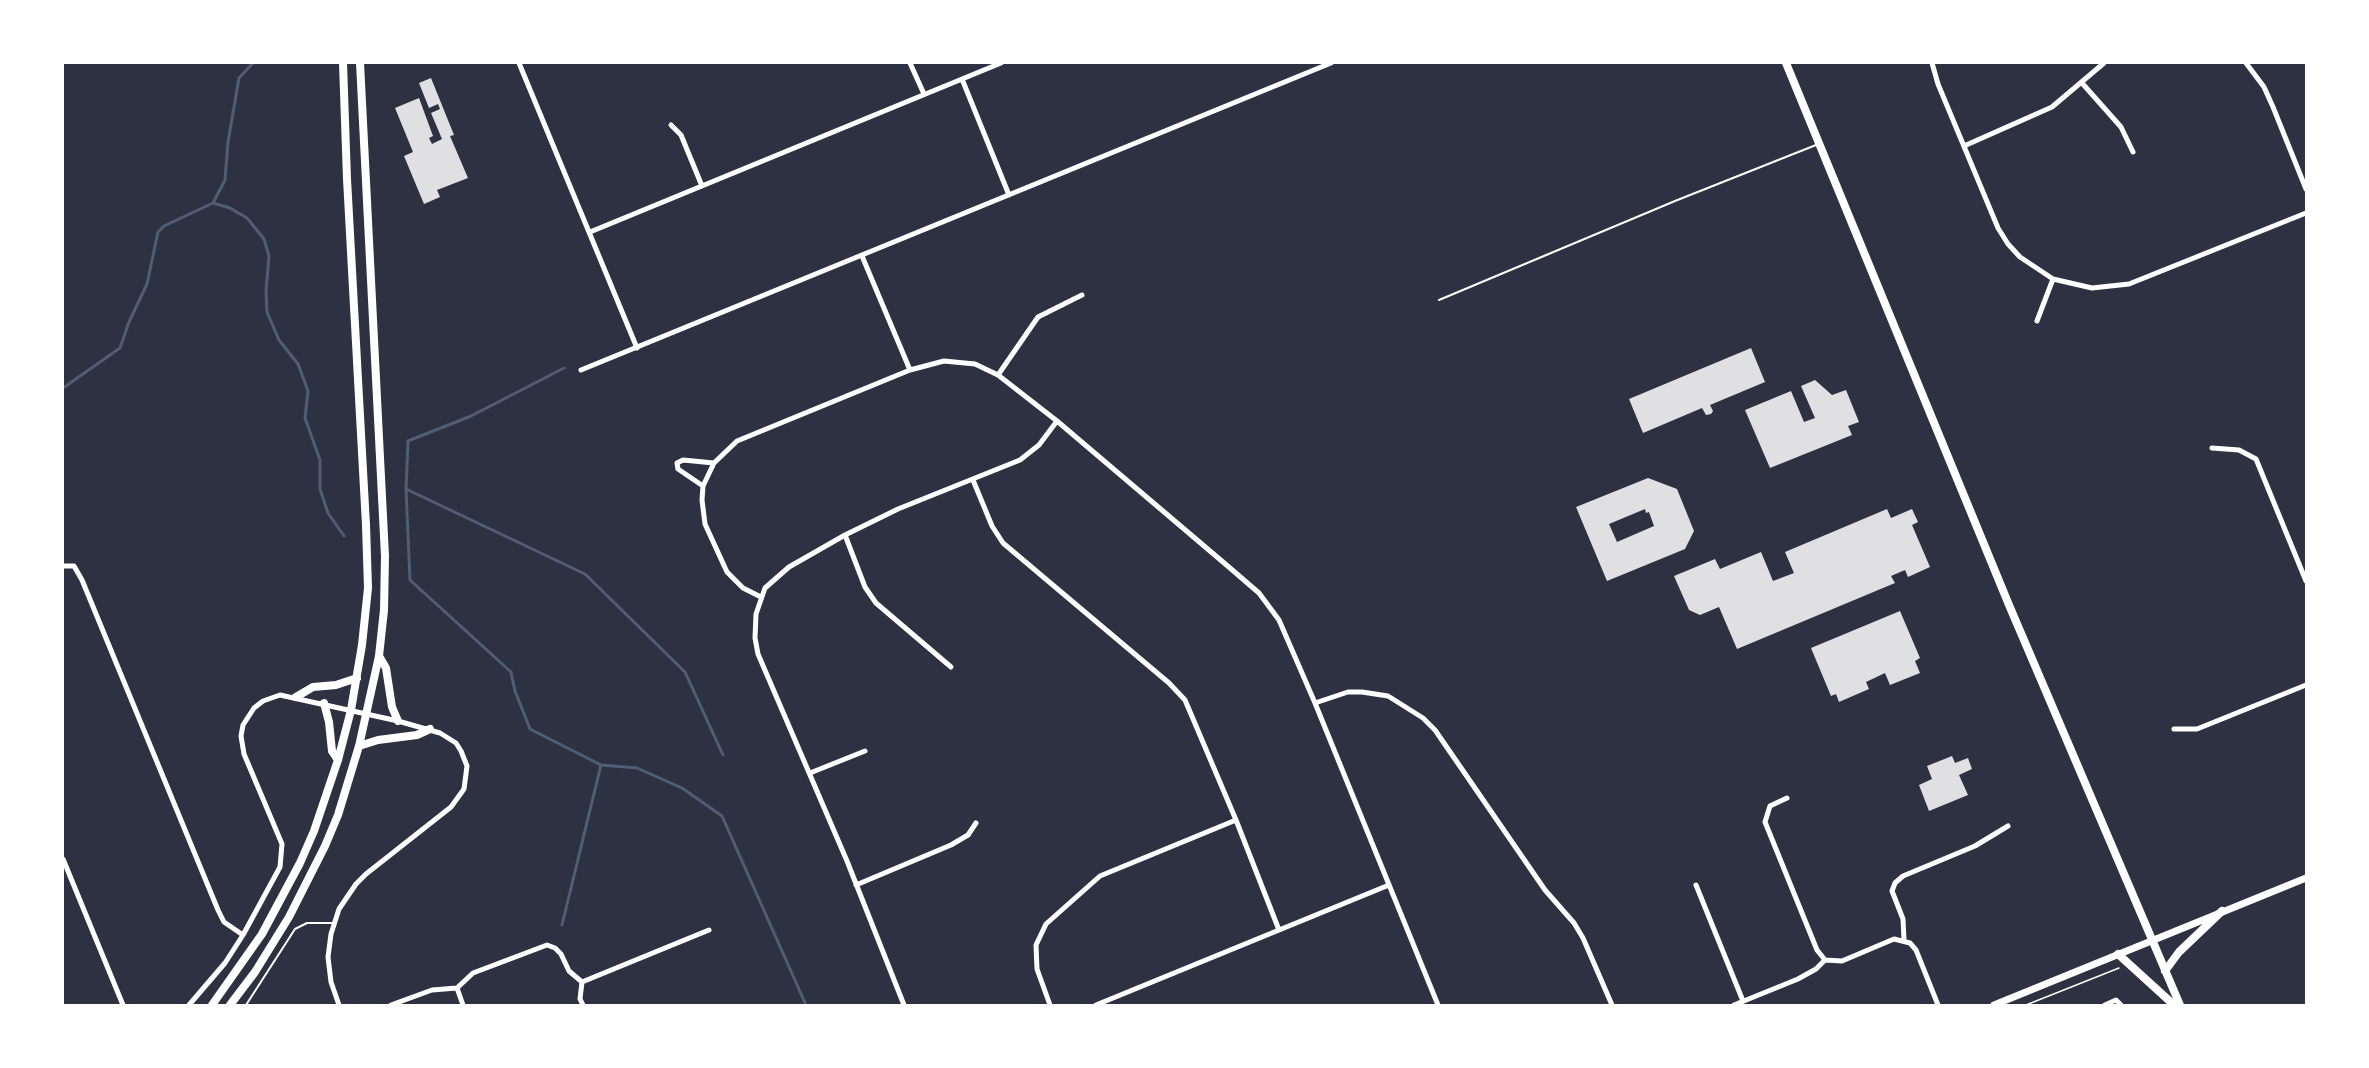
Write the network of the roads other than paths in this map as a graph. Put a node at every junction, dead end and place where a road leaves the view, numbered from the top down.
1 (343, 63) edge
2 (360, 63) edge
3 (519, 63) edge
4 (910, 63) edge
5 (1000, 63) edge
6 (1331, 63) edge
7 (1786, 63) edge
8 (1932, 63) edge
9 (2104, 63) edge
10 (2246, 63) edge
11 (962, 79) junction
12 (2082, 83) junction
13 (924, 94) junction
14 (671, 125) dead end
15 (1819, 143) junction
16 (1964, 146) junction
17 (2133, 152) dead end
18 (702, 186) junction
19 (2306, 189) edge
20 (1009, 195) junction
21 (2306, 213) edge
22 (590, 232) junction
23 (862, 256) junction
24 (2053, 279) junction
25 (1082, 295) dead end
26 (1439, 300) dead end
27 (2037, 321) dead end
28 (637, 348) junction
29 (581, 370) dead end
30 (910, 370) junction
31 (998, 375) junction
32 (1057, 421) junction
33 (2212, 448) dead end
34 (714, 463) junction
35 (973, 480) junction
36 (703, 486) junction
37 (845, 535) junction
38 (63, 566) edge
39 (2306, 581) edge
40 (761, 597) junction
41 (379, 656) junction
42 (951, 667) dead end
43 (357, 678) junction
44 (2306, 685) edge
45 (296, 697) junction
46 (324, 703) junction
47 (1315, 703) junction
48 (351, 710) junction
49 (368, 714) junction
50 (398, 721) junction
51 (430, 729) junction
52 (2174, 729) dead end
53 (360, 746) junction
54 (865, 751) dead end
55 (338, 760) junction
56 (810, 773) junction
57 (1787, 798) dead end
58 (1236, 820) junction
59 (976, 824) dead end
60 (2008, 826) dead end
61 (63, 859) edge
62 (2306, 878) edge
63 (856, 885) junction
64 (1389, 885) junction
65 (1696, 885) dead end
66 (2222, 911) junction
67 (333, 923) junction
68 (709, 930) dead end
69 (1279, 930) junction
70 (243, 935) junction
71 (1904, 940) junction
72 (2152, 940) junction
73 (2118, 954) junction
74 (1825, 960) junction
75 (2165, 971) junction
76 (582, 982) junction
77 (457, 988) junction
78 (1743, 1001) junction
79 (123, 1005) edge
80 (189, 1005) edge
81 (212, 1005) edge
82 (230, 1005) edge
83 (246, 1005) edge
84 (339, 1005) edge
85 (391, 1005) edge
86 (464, 1005) edge
87 (583, 1005) edge
88 (904, 1005) edge
89 (1050, 1005) edge
90 (1095, 1005) edge
91 (1438, 1005) edge
92 (1612, 1005) edge
93 (1734, 1005) edge
94 (1938, 1005) edge
95 (1994, 1005) edge
96 (2105, 1005) edge
97 (2121, 1005) edge
98 (2174, 1005) edge
99 (2180, 1005) edge

1 - 43 main road
2 - 41 main road
3 - 22 street
4 - 13 street
5 - 11 street
6 - 20 street
7 - 15 main road
8 - 16 street
9 - 12 street
10 - 19 street
11 - 13 street
11 - 20 street
12 - 16 street
12 - 17 street
13 - 18 street
14 - 18 street
15 - 26 lane
15 - 72 main road
16 - 24 street
18 - 22 street
20 - 23 street
21 - 24 street
22 - 28 street
23 - 28 street
23 - 30 street
24 - 27 street
25 - 31 street
28 - 29 street
30 - 31 street
30 - 34 street
31 - 32 street
32 - 35 street
32 - 47 street
33 - 39 street
34 - 36 street
34 - 36 street
35 - 37 street
35 - 58 street
36 - 40 street
37 - 40 street
37 - 42 street
38 - 70 street
40 - 56 street
41 - 49 main road
41 - 50 main road
43 - 45 main road
43 - 48 main road
44 - 52 street
45 - 46 street
45 - 70 street
46 - 48 street
46 - 55 main road
47 - 64 street
47 - 92 street
48 - 49 street
48 - 55 main road
49 - 50 street
49 - 53 main road
50 - 51 street
51 - 53 main road
51 - 67 street
53 - 82 main road
54 - 56 street
55 - 81 main road
56 - 63 street
57 - 74 street
58 - 69 street
58 - 89 street
59 - 63 street
60 - 71 street
61 - 79 street
62 - 66 street
63 - 88 street
64 - 69 street
64 - 91 street
65 - 78 street
66 - 72 street
66 - 75 main road
67 - 83 lane
67 - 84 street
68 - 76 street
69 - 90 street
70 - 80 street
71 - 74 street
71 - 94 street
72 - 73 street
72 - 75 main road
73 - 95 street
73 - 98 main road
74 - 78 street
75 - 99 main road
76 - 77 street
76 - 87 street
77 - 85 street
77 - 86 street
78 - 93 street
96 - 97 street

